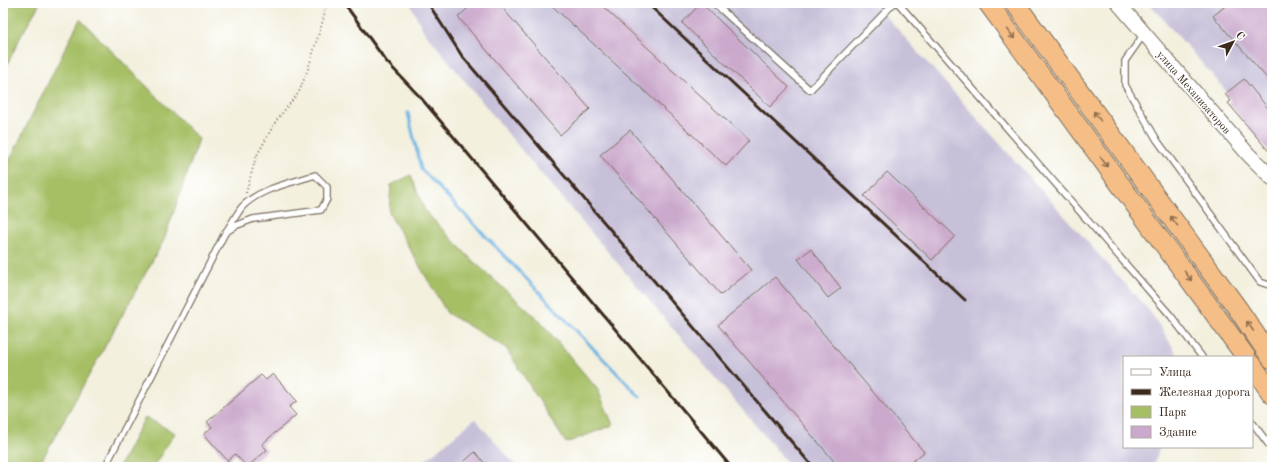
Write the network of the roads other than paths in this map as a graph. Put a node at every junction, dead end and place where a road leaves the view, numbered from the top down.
1 (714, 3) edge
2 (894, 3) edge
3 (898, 3) edge
4 (988, 3) edge
5 (1015, 3) edge
6 (1118, 3) edge
7 (1144, 34) junction
8 (1272, 178) edge
9 (226, 233) junction
10 (1272, 286) edge
11 (1201, 356) edge
12 (1245, 356) edge
13 (1272, 359) edge
14 (1253, 366) edge
15 (1272, 394) edge
16 (1253, 423) edge
17 (1272, 449) edge
18 (105, 467) edge

1 - 2 lane
3 - 11 lane
4 -> 12 highway
13 -> 5 highway
6 - 7 street, улица Механизаторов
7 - 8 street, улица Механизаторов
7 - 10 lane
9 - 9 lane
9 - 18 lane
14 - 15 highway
16 - 17 lane

